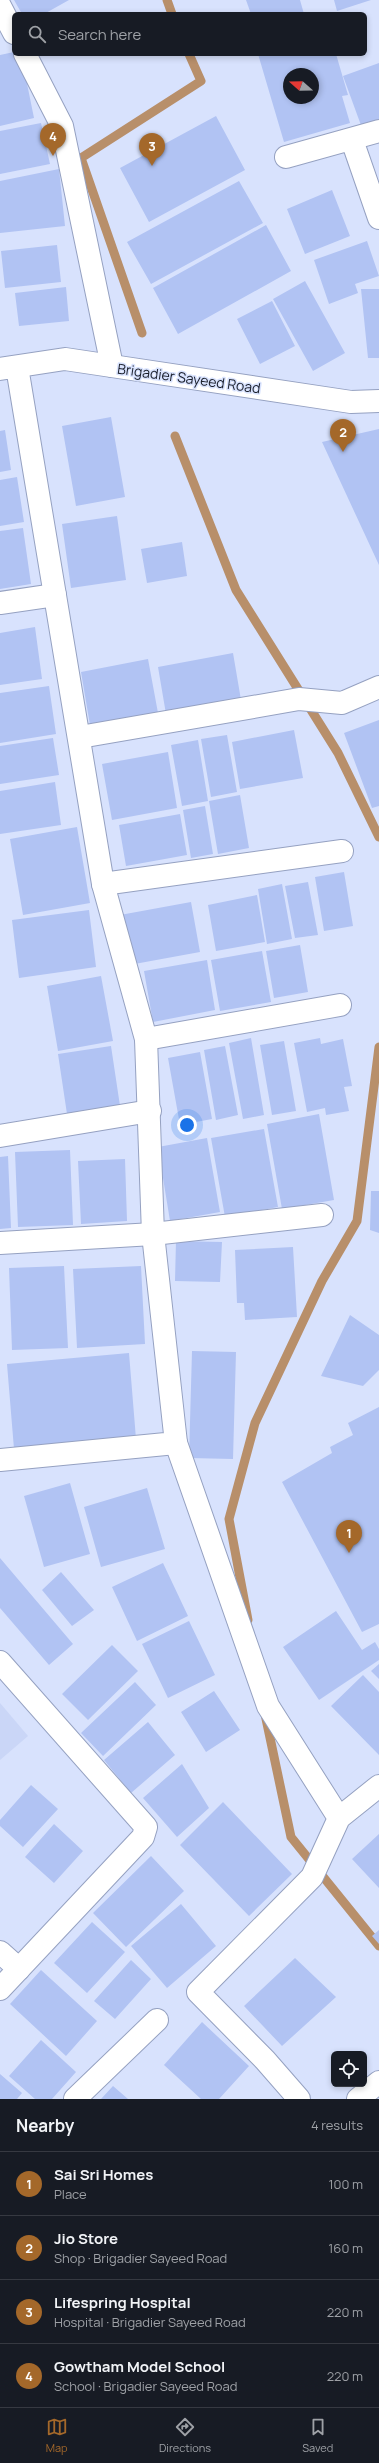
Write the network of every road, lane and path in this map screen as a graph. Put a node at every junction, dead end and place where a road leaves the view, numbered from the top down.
1 (0, 6) edge
2 (12, 29) edge
3 (26, 56) edge
4 (379, 131) edge
5 (352, 140) junction
6 (286, 157) dead end
7 (379, 218) edge
8 (112, 366) junction
9 (9, 368) edge
10 (379, 402) edge
11 (55, 595) junction
12 (0, 603) edge
13 (379, 687) edge
14 (80, 737) junction
15 (342, 851) dead end
16 (103, 884) junction
17 (340, 1006) dead end
18 (146, 1039) junction
19 (150, 1111) junction
20 (0, 1136) edge
21 (322, 1215) dead end
22 (153, 1234) junction
23 (0, 1243) edge
24 (176, 1443) junction
25 (0, 1460) edge
26 (0, 1662) edge
27 (379, 1786) edge
28 (339, 1818) junction
29 (0, 1952) edge
30 (19, 1969) junction
31 (0, 1989) edge
32 (157, 2020) dead end
33 (379, 2082) edge
34 (75, 2099) edge
35 (299, 2099) edge
36 (358, 2099) edge

1 - 2 street
3 - 8 street
4 - 5 street
5 - 6 street
5 - 7 street
8 - 9 street, Brigadier Sayeed Road
8 - 10 street, Brigadier Sayeed Road
9 - 11 street
11 - 12 street
11 - 14 street
13 - 14 street
14 - 16 street
15 - 16 street
16 - 18 street
17 - 18 street
18 - 19 street
19 - 20 street
19 - 22 street
21 - 22 street
22 - 23 street
22 - 24 street
24 - 25 street
24 - 28 street
26 - 30 street
27 - 28 street
28 - 35 street
29 - 30 street
30 - 31 street
32 - 34 street
33 - 36 street

